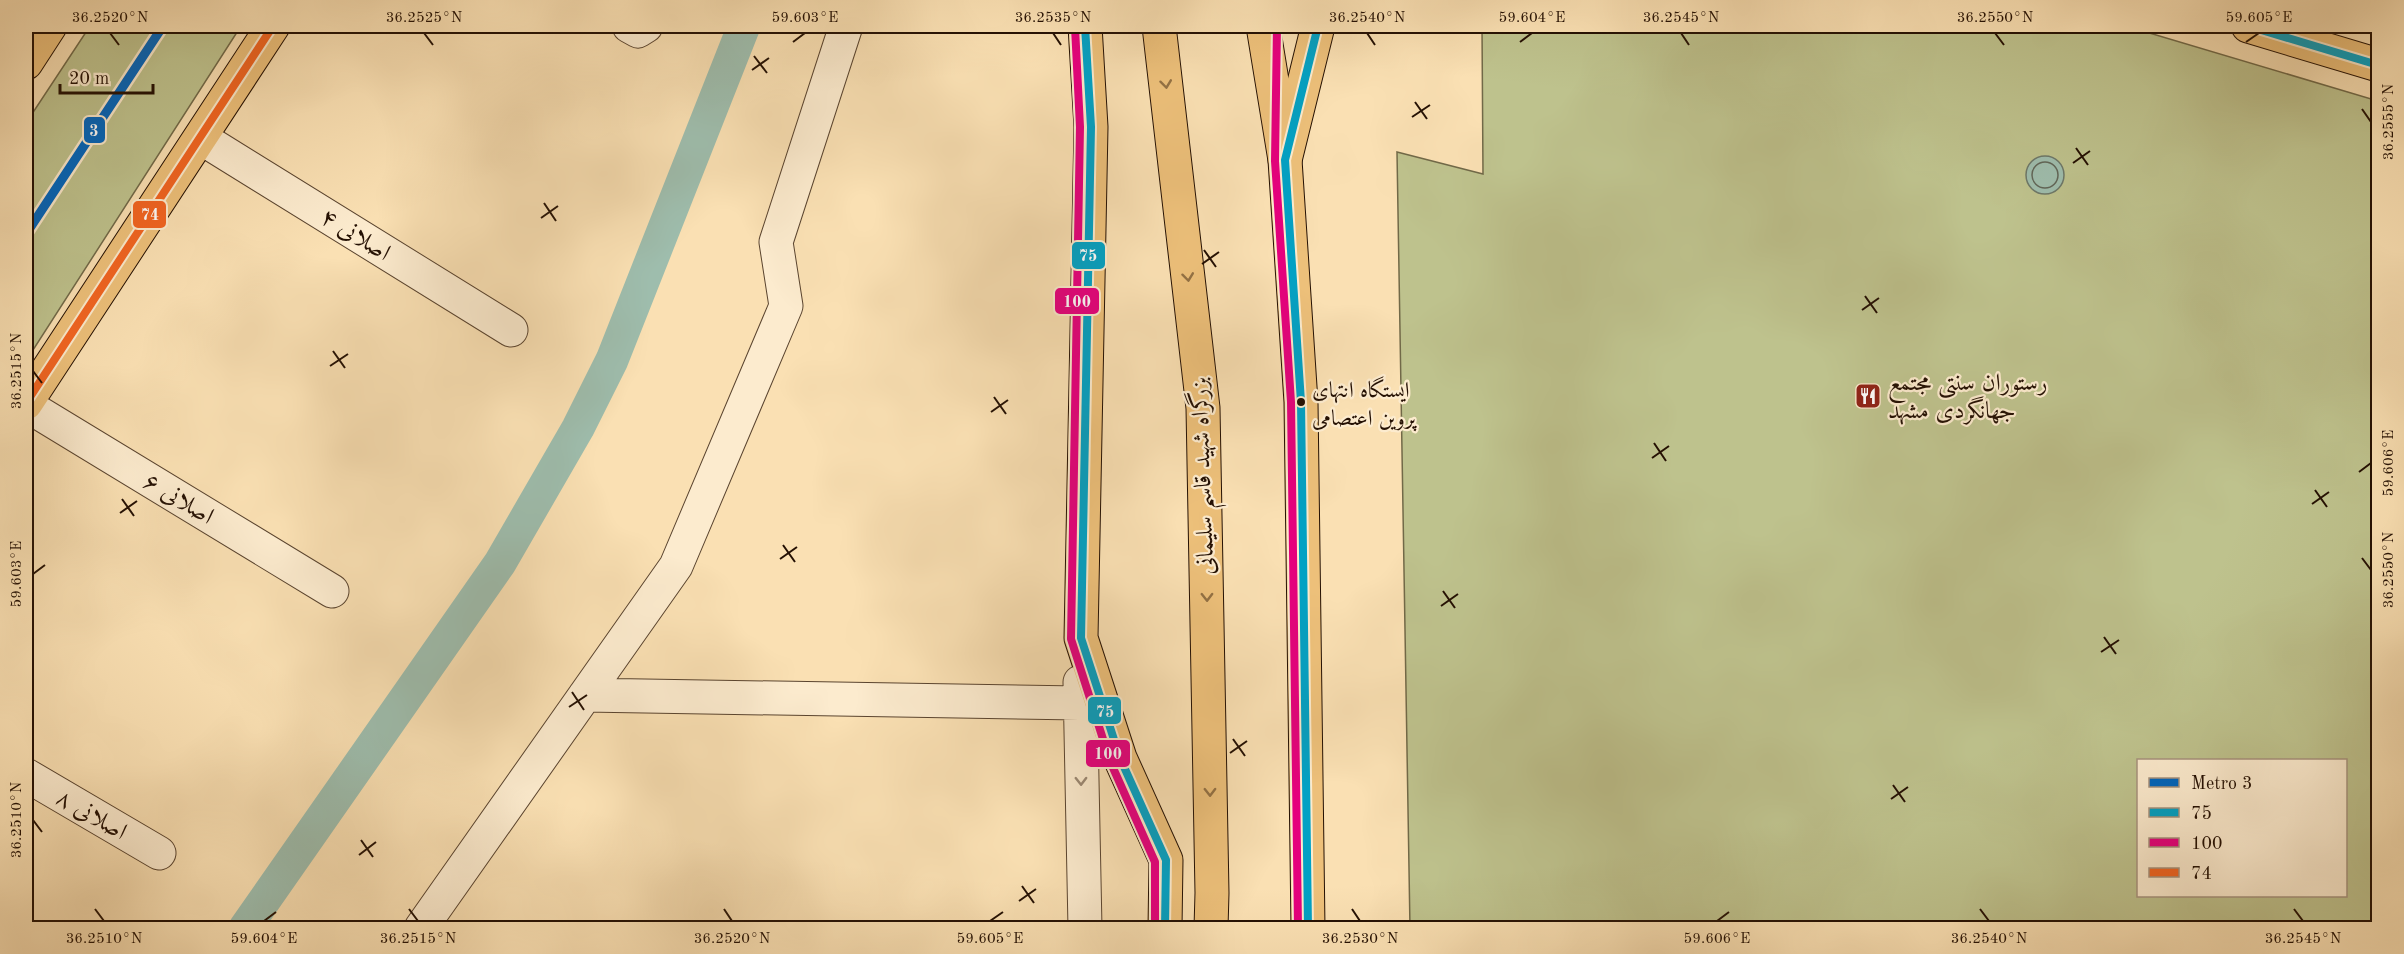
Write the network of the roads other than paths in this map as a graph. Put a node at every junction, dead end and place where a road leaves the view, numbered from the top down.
1 (50, 26) edge
2 (273, 26) edge
3 (846, 26) edge
4 (1085, 26) edge
5 (1159, 26) edge
6 (1263, 26) edge
7 (1287, 26) edge
8 (1318, 26) edge
9 (2267, 28) edge
10 (26, 63) edge
11 (2379, 65) edge
12 (201, 138) junction
13 (1285, 160) junction
14 (510, 330) dead end
15 (26, 404) edge
16 (332, 591) dead end
17 (1081, 638) junction
18 (585, 695) junction
19 (1080, 703) junction
20 (26, 775) edge
21 (159, 853) dead end
22 (421, 928) edge
23 (1085, 928) edge
24 (1165, 928) edge
25 (1211, 928) edge
26 (1308, 928) edge

1 - 10 main road
2 - 12 main road
3 - 18 street
4 - 17 main road
5 -> 25 main road, بزرگراه شهید قاسم سلیمانی
6 - 13 main road
7 - 13 main road
8 - 13 main road
9 - 11 main road
12 - 14 street, اصلانی ۴
12 - 15 main road
13 - 26 main road
15 - 16 street, اصلانی ۶
17 - 19 street
17 - 24 main road
18 - 19 street
18 - 22 street
19 -> 23 street
20 - 21 street, اصلانی ۸

